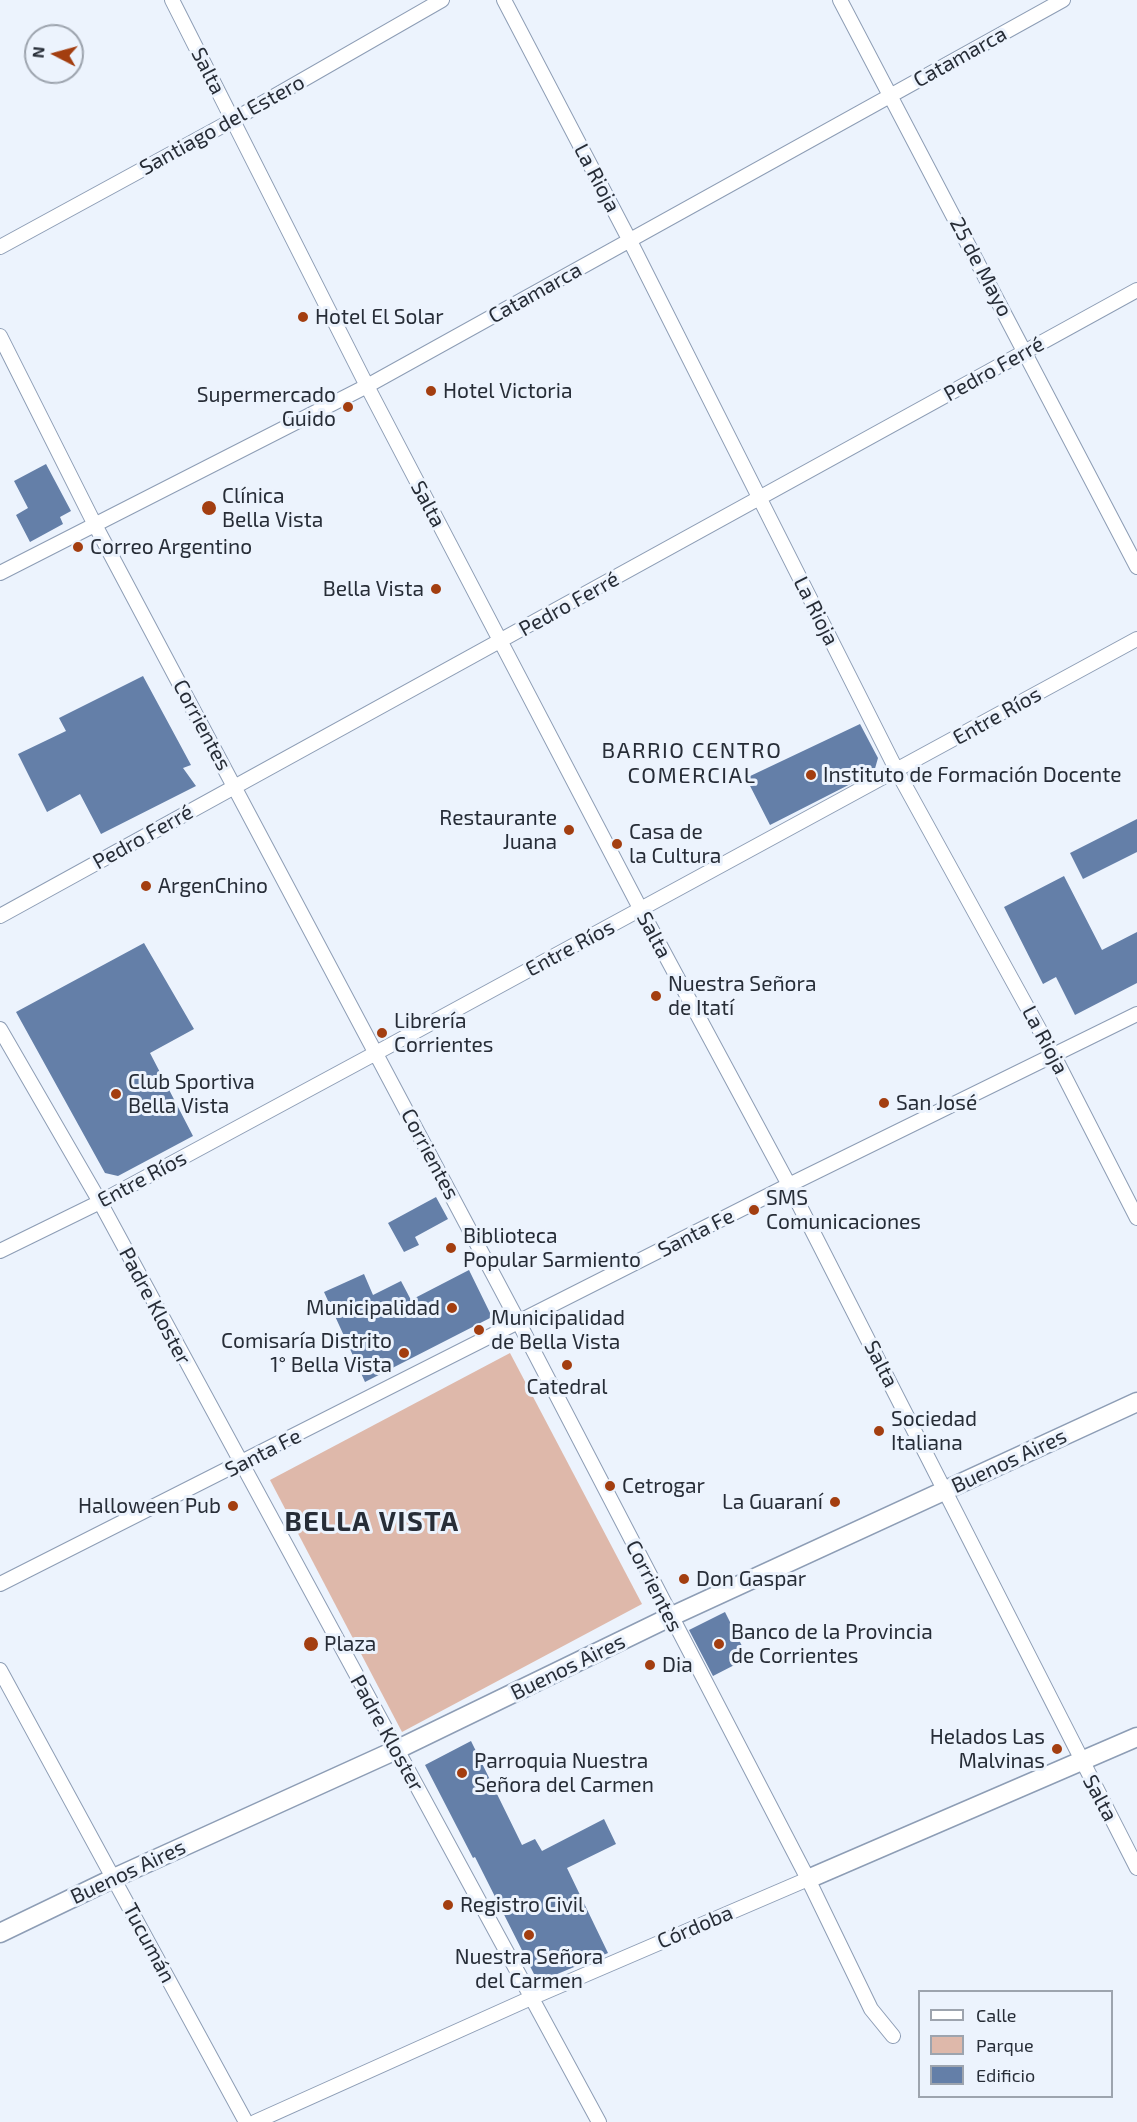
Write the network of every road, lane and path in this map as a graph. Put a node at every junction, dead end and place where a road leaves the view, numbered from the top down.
1 (172, 0) edge
2 (442, 0) edge
3 (504, 0) edge
4 (840, 0) edge
5 (1063, 0) edge
6 (890, 96) junction
7 (233, 120) junction
8 (630, 241) junction
9 (0, 247) edge
10 (1137, 290) edge
11 (0, 336) edge
12 (1026, 352) junction
13 (367, 386) junction
14 (759, 499) junction
15 (94, 523) junction
16 (1137, 567) edge
17 (0, 573) edge
18 (1137, 639) edge
19 (500, 642) junction
20 (897, 771) junction
21 (234, 787) junction
22 (641, 910) junction
23 (0, 916) edge
24 (1137, 1014) edge
25 (0, 1029) edge
26 (376, 1053) junction
27 (1054, 1056) junction
28 (789, 1185) junction
29 (99, 1202) junction
30 (1137, 1218) edge
31 (0, 1251) edge
32 (519, 1323) junction
33 (1137, 1402) edge
34 (241, 1465) junction
35 (945, 1490) junction
36 (0, 1584) edge
37 (670, 1617) junction
38 (0, 1670) edge
39 (1137, 1737) edge
40 (396, 1750) junction
41 (1081, 1761) junction
42 (1137, 1868) edge
43 (114, 1878) junction
44 (808, 1879) junction
45 (0, 1933) edge
46 (531, 1998) junction
47 (893, 2036) dead end
48 (246, 2122) edge
49 (255, 2122) edge
50 (599, 2122) edge

1 - 7 street, Salta
2 - 7 street, Santiago del Estero
3 - 8 street, La Rioja
4 - 6 street, 25 de Mayo
5 - 6 street, Catamarca
6 - 8 street, Catamarca
6 - 12 street, 25 de Mayo
7 - 9 street, Santiago del Estero
7 - 13 street, Salta
8 - 13 street, Catamarca
8 - 14 street, La Rioja
10 - 12 street, Pedro Ferré
11 - 15 street, Corrientes
12 - 14 street, Pedro Ferré
12 - 16 street, 25 de Mayo
13 - 15 street, Catamarca
13 - 19 street, Salta
14 - 19 street, Pedro Ferré
14 - 20 street, La Rioja
15 - 17 street, Catamarca
15 - 21 street, Corrientes
18 - 20 street, Entre Ríos
19 - 21 street, Pedro Ferré
19 - 22 street, Salta
20 - 22 street, Entre Ríos
20 - 27 street, La Rioja
21 - 23 street, Pedro Ferré
21 - 26 street, Corrientes
22 - 26 street, Entre Ríos
22 - 28 street, Salta
24 - 27 street, Santa Fe
25 - 29 street, Padre Kloster
26 - 29 street, Entre Ríos
26 - 32 street, Corrientes
27 - 28 street, Santa Fe
27 - 30 street, La Rioja
28 - 32 street, Santa Fe
28 - 35 street, Salta
29 - 31 street, Entre Ríos
29 - 34 street, Padre Kloster
32 - 34 street, Santa Fe
32 - 37 street, Corrientes
33 - 35 street, Buenos Aires
34 - 36 street, Santa Fe
34 - 40 street, Padre Kloster
35 - 37 street, Buenos Aires
35 - 41 street, Salta
37 - 40 street, Buenos Aires
37 - 44 street, Corrientes
38 - 43 street, Tucumán
39 - 41 street, Córdoba
40 - 43 street, Buenos Aires
40 - 46 street, Padre Kloster
41 - 42 street, Salta
41 - 44 street, Córdoba
43 - 45 street, Buenos Aires
43 - 48 street, Tucumán
44 - 46 street, Córdoba
44 - 47 street, Corrientes
46 - 49 street, Córdoba
46 - 50 street, Padre Kloster

